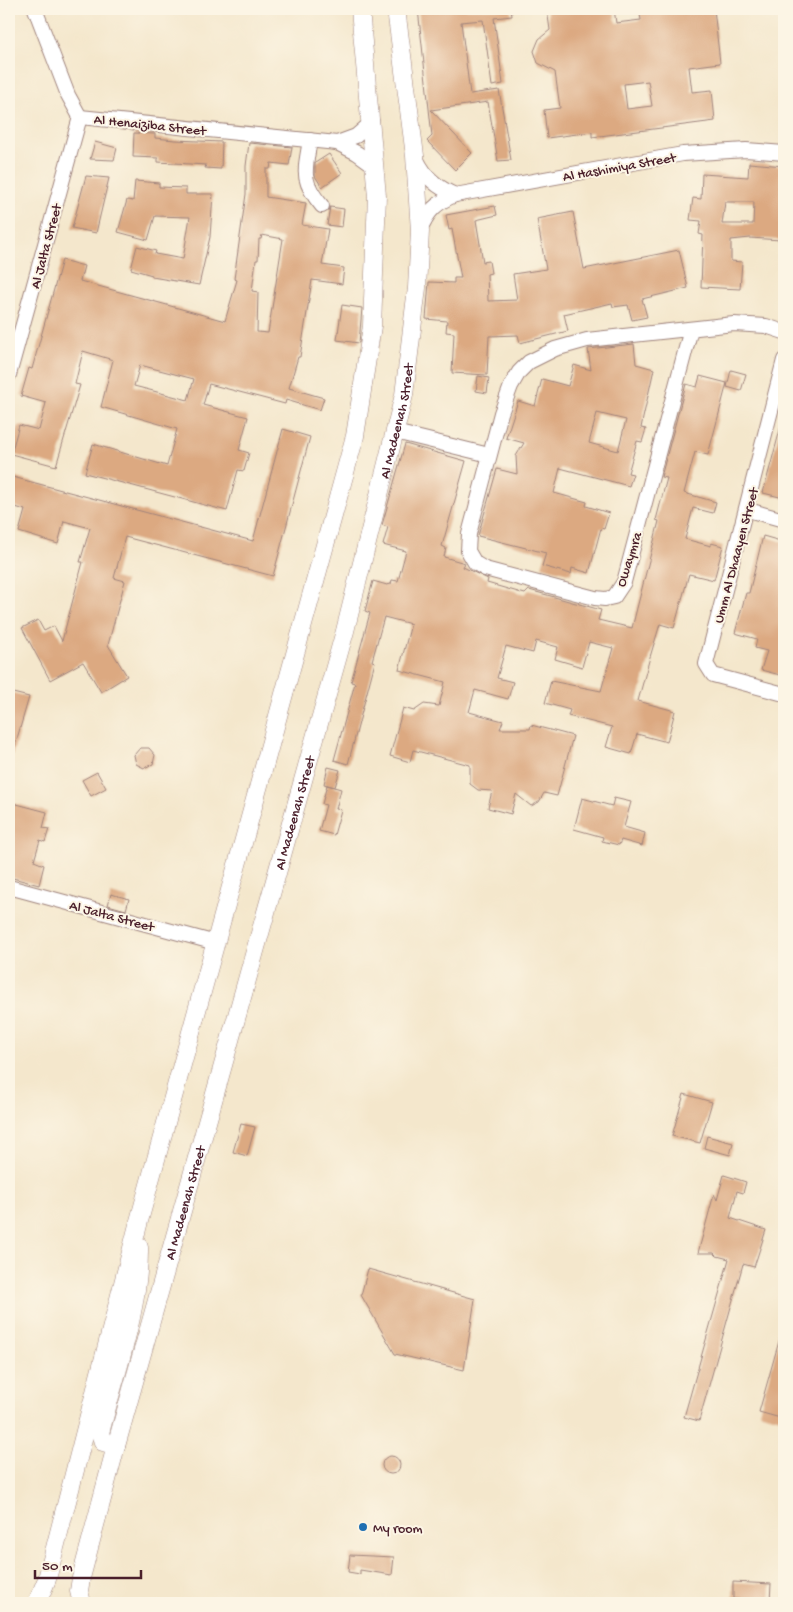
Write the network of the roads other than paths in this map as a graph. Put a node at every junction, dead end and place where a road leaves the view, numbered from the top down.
1 (35, 9) edge
2 (360, 9) edge
3 (396, 9) edge
4 (80, 117) junction
5 (372, 122) junction
6 (310, 140) junction
7 (337, 143) junction
8 (784, 153) edge
9 (414, 156) junction
10 (376, 166) junction
11 (455, 195) junction
12 (322, 206) dead end
13 (420, 231) junction
14 (691, 329) junction
15 (784, 332) edge
16 (784, 360) edge
17 (9, 375) edge
18 (396, 432) junction
19 (489, 455) junction
20 (748, 510) junction
21 (784, 520) edge
22 (784, 694) edge
23 (9, 887) edge
24 (216, 943) junction
25 (139, 1222) junction
26 (116, 1446) junction
27 (37, 1603) edge
28 (82, 1603) edge

1 - 4 street, Al Henaiziba Street
2 - 5 street
3 - 9 street, Al Madeenah Street
4 - 6 street, Al Henaiziba Street
4 - 17 street, Al Jalta Street
5 - 7 street
5 - 10 street
6 - 7 street, Al Henaiziba Street
6 - 12 street
7 - 10 street, Al Henaiziba Street
8 - 11 street, Al Hashimiya Street
9 - 11 street
9 - 13 street, Al Madeenah Street
10 - 24 street
11 - 13 street, Al Hashimiya Street
13 - 18 street, Al Madeenah Street
14 - 15 street, Owaymra
14 - 19 street, Owaymra
14 - 19 street, Owaymra
16 - 20 street, Umm Al Dhaayen Street
18 - 19 street
18 - 26 street, Al Madeenah Street
20 - 21 street
20 - 22 street, Umm Al Dhaayen Street
23 - 24 street, Al Jalta Street
24 - 25 street
25 - 26 street
25 - 27 street
26 - 28 street, Al Madeenah Street

